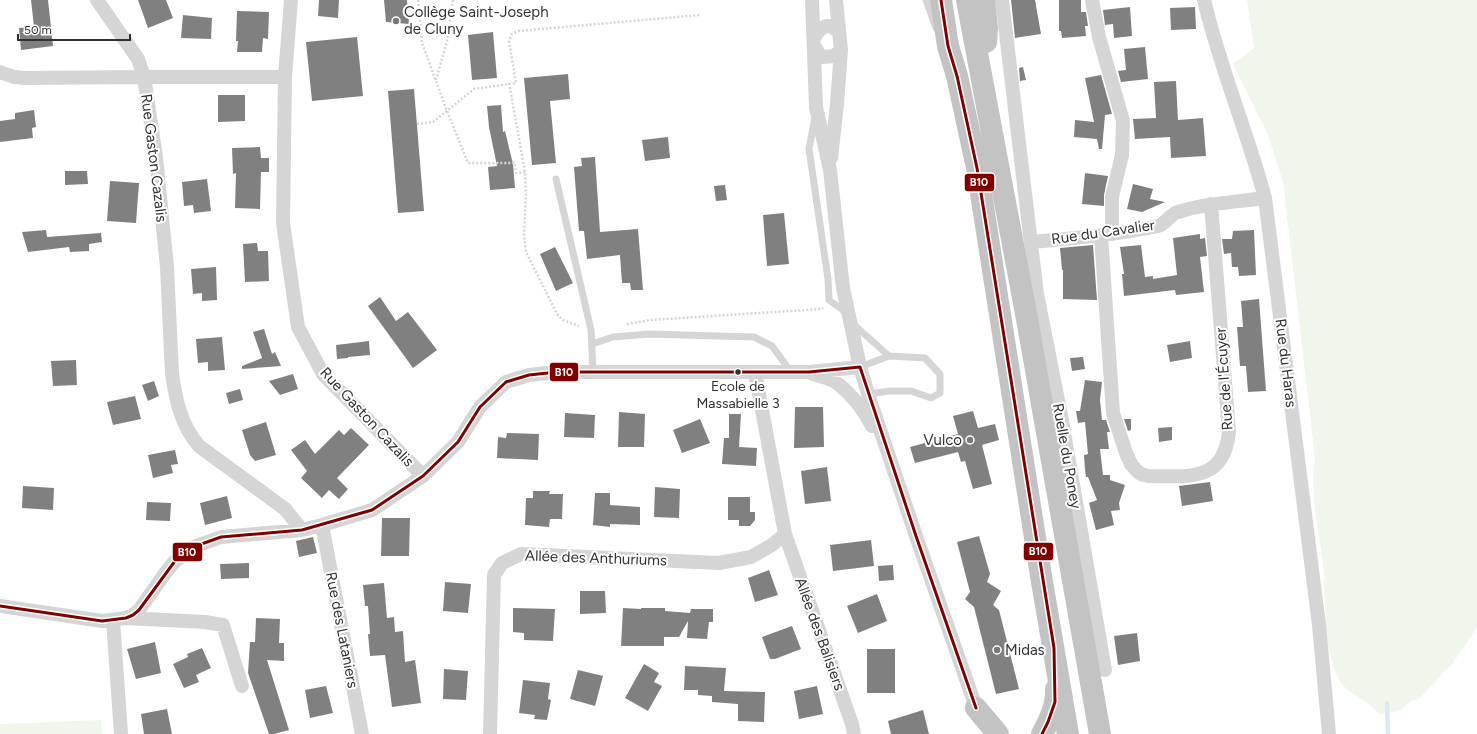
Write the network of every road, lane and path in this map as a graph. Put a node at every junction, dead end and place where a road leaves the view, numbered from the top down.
1 (97, 0) edge
2 (291, 0) edge
3 (418, 0) edge
4 (453, 0) edge
5 (812, 0) edge
6 (836, 0) edge
7 (926, 0) edge
8 (931, 0) edge
9 (941, 0) edge
10 (967, 0) edge
11 (979, 0) edge
12 (984, 0) edge
13 (1002, 0) edge
14 (1092, 0) edge
15 (1204, 0) edge
16 (700, 15) dead end
17 (944, 24) junction
18 (839, 33) junction
19 (814, 42) junction
20 (986, 42) junction
21 (841, 50) junction
22 (0, 72) edge
23 (144, 77) junction
24 (285, 77) junction
25 (436, 80) junction
26 (509, 83) junction
27 (962, 97) junction
28 (816, 106) junction
29 (447, 111) junction
30 (417, 124) dead end
31 (830, 170) junction
32 (525, 172) junction
33 (556, 179) dead end
34 (1265, 198) junction
35 (1211, 204) junction
36 (1107, 234) junction
37 (1031, 242) junction
38 (829, 300) junction
39 (850, 318) junction
40 (1027, 319) junction
41 (621, 325) dead end
42 (591, 330) junction
43 (592, 344) junction
44 (889, 356) junction
45 (860, 367) junction
46 (594, 372) junction
47 (755, 372) junction
48 (791, 372) junction
49 (809, 372) junction
50 (868, 394) junction
51 (892, 465) junction
52 (423, 476) junction
53 (322, 525) junction
54 (302, 530) junction
55 (785, 534) junction
56 (0, 606) edge
57 (120, 619) junction
58 (1054, 648) junction
59 (1105, 670) dead end
60 (242, 686) dead end
61 (976, 708) junction
62 (121, 734) edge
63 (362, 734) edge
64 (490, 734) edge
65 (854, 734) edge
66 (987, 734) edge
67 (998, 734) edge
68 (1042, 734) edge
69 (1068, 734) edge
70 (1100, 734) edge
71 (1328, 734) edge

1 - 23 street
2 - 24 street
3 - 25 path
4 - 25 path
5 - 19 street
6 - 18 street
7 - 27 lane
8 - 17 highway
9 - 17 highway
10 - 40 highway
11 - 20 highway
12 - 20 highway
13 - 37 street, Ruelle du Poney
14 - 36 street
15 - 34 street, Rue du Haras
16 - 26 path
17 - 27 highway
18 - 19 street
18 - 21 street
19 - 21 street
19 - 28 street
20 - 40 highway
21 - 31 street
22 - 23 street
23 - 24 street, Rue Gaston Cazalis
23 - 54 street, Rue Gaston Cazalis
24 - 52 street, Rue Gaston Cazalis
25 - 29 path
26 - 29 path
26 - 32 path
27 - 58 highway
28 - 31 street
28 - 38 lane
29 - 30 path
29 - 32 path
31 - 39 street
32 - 42 path
33 - 42 lane
34 - 35 street, Rue du Cavalier
34 - 71 street, Rue du Haras
35 - 36 street, Rue du Cavalier
35 - 36 street, Rue de l'Écuyer
36 - 37 street, Rue du Cavalier
37 - 59 street, Ruelle du Poney
38 - 39 lane
38 - 41 path
39 - 44 lane
39 - 45 street
40 - 70 highway
42 - 43 lane
43 - 46 lane
43 - 48 lane
44 - 45 lane
44 - 50 lane
45 - 49 street
45 - 50 street
46 - 47 street
46 - 52 street
47 - 48 street
47 - 55 street, Allée des Balisiers
48 - 49 street
49 - 51 street
50 - 51 street
51 - 61 street
52 - 53 street
53 - 54 street
53 - 63 street, Rue des Lataniers
54 - 57 street
55 - 64 street, Allée des Anthuriums
55 - 65 street, Allée des Balisiers
56 - 57 street
57 - 60 street
57 - 62 street
58 - 68 highway
58 - 69 highway
61 - 66 street
61 - 67 highway

